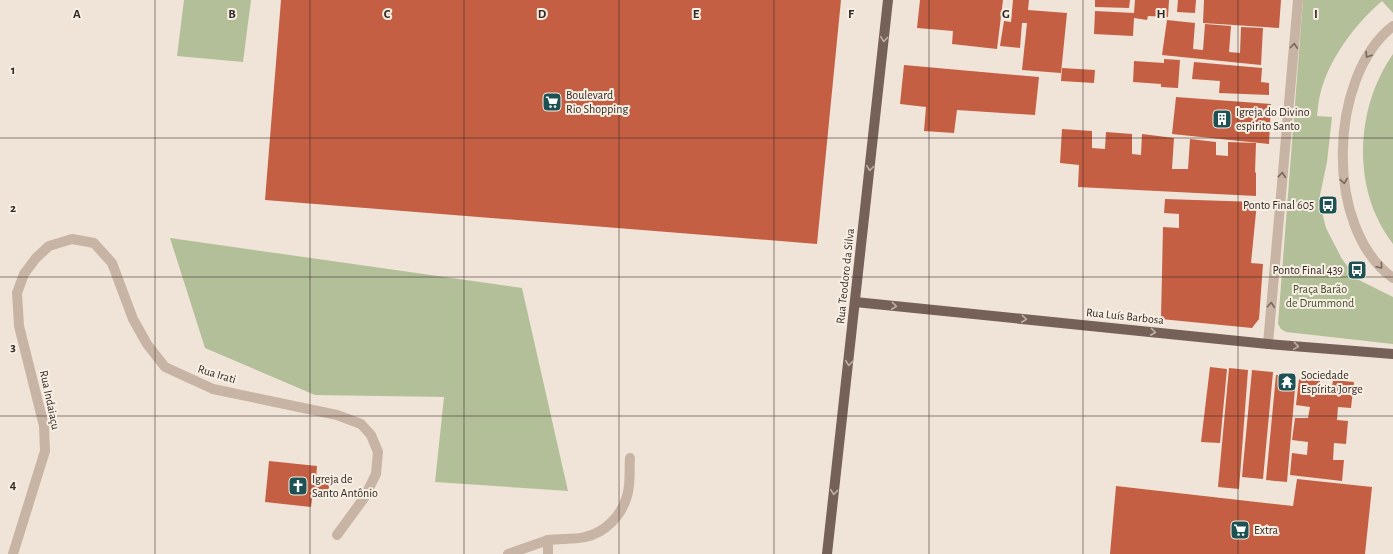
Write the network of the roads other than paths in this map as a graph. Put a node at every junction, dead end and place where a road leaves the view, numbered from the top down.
1 (888, 0) edge
2 (1298, 0) edge
3 (1393, 26) edge
4 (24, 274) joint
5 (1393, 278) edge
6 (855, 302) junction
7 (1268, 344) junction
8 (1393, 354) edge
9 (630, 458) dead end
10 (337, 536) dead end
11 (548, 540) junction
12 (13, 554) edge
13 (508, 554) edge
14 (548, 554) edge
15 (827, 554) edge

1 -> 6 main road, Rua Teodoro da Silva
7 -> 2 street
3 -> 5 street
4 - 10 street, Rua Irati
4 - 12 street, Rua Indaiaçu
6 -> 7 main road, Rua Luís Barbosa
6 -> 15 main road, Rua Teodoro da Silva
7 -> 8 main road, Rua Luís Barbosa
9 - 11 street
11 - 13 street
11 - 14 street

